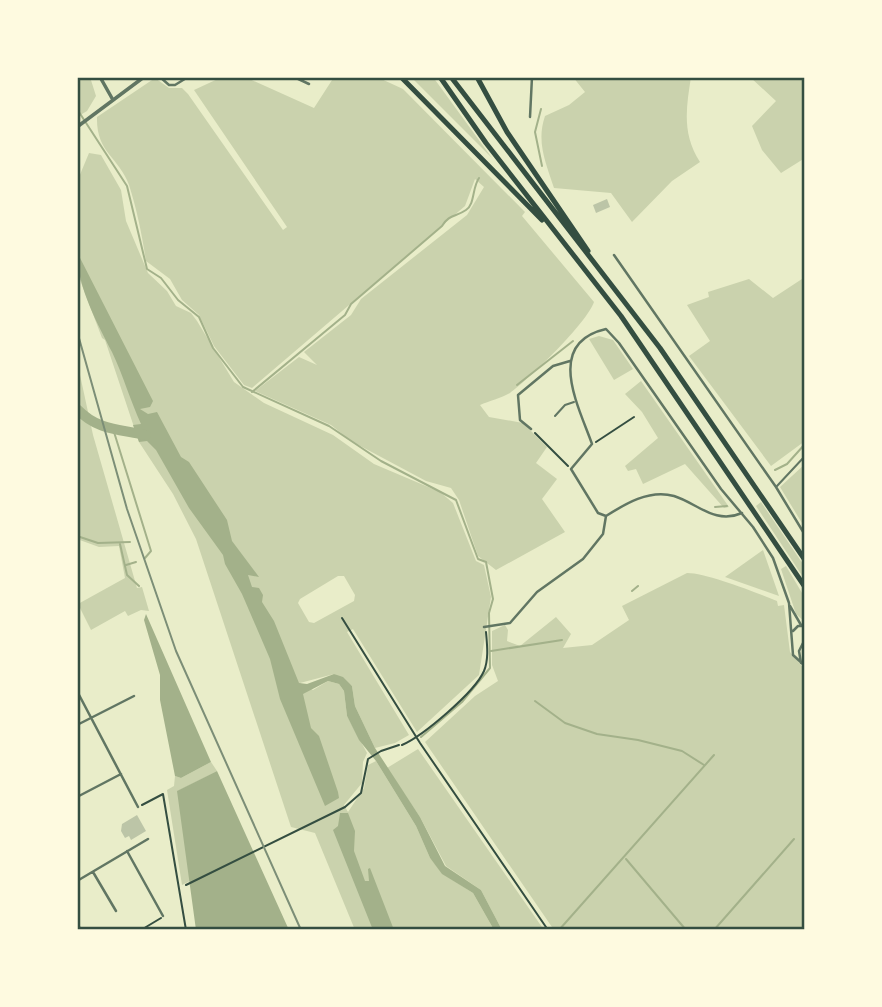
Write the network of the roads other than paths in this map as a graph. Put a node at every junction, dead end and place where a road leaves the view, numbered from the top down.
1 (100, 77) edge
2 (144, 77) edge
3 (160, 77) edge
4 (188, 77) edge
5 (294, 77) edge
6 (401, 77) edge
7 (440, 77) edge
8 (451, 77) edge
9 (477, 77) edge
10 (532, 77) edge
11 (309, 84) dead end
12 (113, 100) junction
13 (530, 117) dead end
14 (78, 126) edge
15 (571, 251) junction
16 (614, 255) dead end
17 (597, 266) junction
18 (570, 361) junction
19 (575, 401) junction
20 (555, 416) dead end
21 (531, 429) road end
22 (805, 456) edge
23 (776, 487) junction
24 (742, 513) junction
25 (606, 516) junction
26 (805, 535) edge
27 (805, 560) edge
28 (796, 573) junction
29 (805, 587) edge
30 (805, 594) edge
31 (789, 603) junction
32 (804, 626) edge
33 (488, 627) road end
34 (793, 633) junction
35 (804, 641) edge
36 (803, 664) edge
37 (77, 691) edge
38 (134, 696) dead end
39 (92, 718) junction
40 (77, 725) edge
41 (121, 774) junction
42 (77, 797) edge
43 (138, 807) road end
44 (148, 839) dead end
45 (127, 852) junction
46 (93, 872) junction
47 (77, 881) edge
48 (116, 911) dead end
49 (163, 916) road end
50 (77, 924) edge
51 (80, 930) edge

1 - 12 street
2 - 12 street
3 - 4 street
5 - 11 street
6 - 15 highway
7 - 15 highway
8 - 17 highway
9 - 17 highway
10 - 13 street
12 - 14 street
15 - 28 highway
16 - 23 street
17 - 27 highway
18 - 19 street
18 - 21 street
18 - 24 street
19 - 20 lane
19 - 25 street
22 - 23 lane
23 - 26 street
24 - 25 street
24 - 31 street
25 - 33 street
28 - 29 highway
28 - 30 highway
31 - 32 street
31 - 34 street
32 - 34 street
34 - 35 street
34 - 36 street
35 - 36 street
37 - 39 street
38 - 39 street
39 - 40 street
39 - 41 street
41 - 42 street
41 - 43 street
44 - 45 street
45 - 46 street
45 - 49 street
46 - 47 street
46 - 48 street
50 - 51 street

